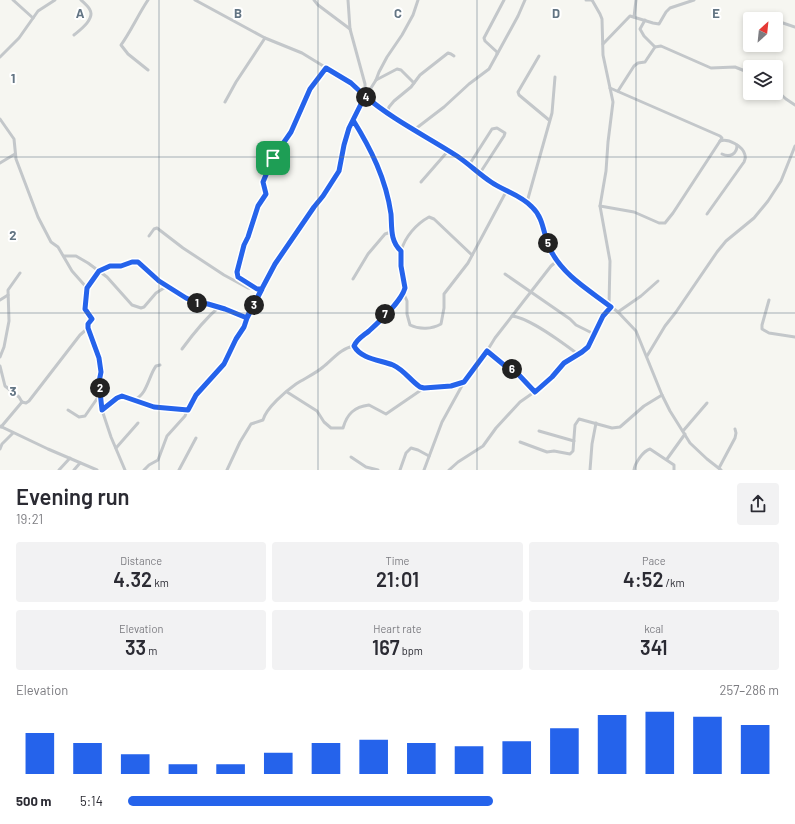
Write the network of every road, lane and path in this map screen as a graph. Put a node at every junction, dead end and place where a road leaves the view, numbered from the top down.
1 (13, 0) edge
2 (55, 0) edge
3 (81, 0) edge
4 (148, 0) edge
5 (195, 0) edge
6 (314, 0) edge
7 (348, 0) edge
8 (418, 0) edge
9 (504, 0) edge
10 (525, 0) edge
11 (586, 0) edge
12 (592, 0) edge
13 (636, 0) edge
14 (694, 0) edge
15 (634, 17) junction
16 (33, 18) junction
17 (644, 20) junction
18 (783, 23) edge
19 (795, 27) edge
20 (350, 29) junction
21 (74, 36) dead end
22 (265, 38) junction
23 (603, 44) junction
24 (655, 47) junction
25 (497, 54) junction
26 (454, 56) dead end
27 (539, 56) dead end
28 (0, 57) edge
29 (326, 68) junction
30 (148, 70) dead end
31 (743, 70) edge
32 (556, 77) dead end
33 (376, 80) junction
34 (414, 83) junction
35 (610, 88) junction
36 (618, 91) junction
37 (365, 96) junction
38 (783, 96) edge
39 (225, 102) dead end
40 (795, 105) edge
41 (387, 114) junction
42 (0, 119) edge
43 (353, 120) junction
44 (549, 120) junction
45 (414, 130) junction
46 (720, 141) junction
47 (737, 145) junction
48 (795, 146) edge
49 (448, 150) junction
50 (15, 154) junction
51 (722, 154) dead end
52 (0, 162) edge
53 (470, 165) junction
54 (480, 173) junction
55 (421, 182) dead end
56 (507, 190) junction
57 (527, 202) junction
58 (600, 206) junction
59 (707, 214) dead end
60 (392, 233) junction
61 (149, 236) dead end
62 (401, 251) junction
63 (472, 255) junction
64 (64, 256) junction
65 (557, 260) junction
66 (99, 271) junction
67 (20, 273) dead end
68 (505, 274) dead end
69 (353, 279) dead end
70 (658, 281) dead end
71 (87, 288) junction
72 (169, 288) junction
73 (257, 289) junction
74 (262, 289) junction
75 (403, 292) junction
76 (531, 292) junction
77 (8, 294) junction
78 (0, 300) edge
79 (769, 300) dead end
80 (610, 306) junction
81 (219, 307) junction
82 (618, 312) junction
83 (512, 316) junction
84 (247, 318) junction
85 (88, 328) junction
86 (594, 334) junction
87 (795, 337) edge
88 (354, 346) junction
89 (182, 349) dead end
90 (487, 351) junction
91 (579, 354) junction
92 (647, 356) junction
93 (0, 357) edge
94 (160, 365) dead end
95 (0, 366) edge
96 (464, 382) junction
97 (424, 388) junction
98 (287, 392) junction
99 (535, 392) junction
100 (101, 393) junction
101 (662, 395) junction
102 (133, 399) junction
103 (22, 402) junction
104 (707, 403) dead end
105 (68, 410) dead end
106 (102, 410) junction
107 (188, 410) junction
108 (138, 423) dead end
109 (596, 423) junction
110 (1, 427) edge
111 (735, 429) dead end
112 (538, 430) dead end
113 (13, 433) junction
114 (684, 433) junction
115 (196, 438) dead end
116 (574, 441) junction
117 (520, 442) dead end
118 (116, 448) junction
119 (0, 449) edge
120 (429, 456) junction
121 (351, 457) dead end
122 (70, 458) junction
123 (667, 459) junction
124 (80, 463) junction
125 (720, 469) edge
126 (59, 470) edge
127 (74, 470) edge
128 (97, 470) edge
129 (125, 470) edge
130 (144, 470) edge
131 (179, 470) edge
132 (227, 470) edge
133 (378, 470) edge
134 (400, 470) edge
135 (424, 470) edge
136 (449, 470) edge
137 (590, 470) edge
138 (634, 470) edge
139 (674, 470) edge

1 - 16 street
2 - 16 street
3 - 21 street
4 - 30 street
5 - 22 street
6 - 20 street
7 - 20 street
8 - 33 street
9 - 25 street
10 - 25 street
11 - 12 street
12 - 23 street
13 - 15 street
14 - 17 street
15 - 17 street
15 - 23 street
16 - 28 street
17 - 24 street
18 - 19 street
20 - 37 street
22 - 29 street
22 - 39 street
23 - 35 street
24 - 31 street
24 - 36 street
25 - 45 street
26 - 34 street
27 - 44 street
29 - 37 street
29 - 73 street
32 - 44 street
33 - 34 street
33 - 37 street
34 - 41 street
35 - 36 street
35 - 58 street
36 - 46 street
37 - 41 street
37 - 43 street
38 - 40 street
41 - 45 street
42 - 50 street
43 - 60 street
43 - 74 street
44 - 57 street
45 - 49 street
46 - 47 street
46 - 58 street
47 - 51 street
47 - 59 street
48 - 92 street
49 - 53 street
49 - 55 street
50 - 52 street
50 - 64 street
53 - 54 street
53 - 54 street
54 - 56 street
56 - 57 street
56 - 63 street
57 - 65 street
58 - 80 street
60 - 62 street
60 - 69 street
61 - 73 street
62 - 63 street
62 - 75 street
63 - 75 street
64 - 66 street
64 - 71 street
65 - 76 street
65 - 80 street
66 - 71 street
66 - 72 street
66 - 72 street
67 - 77 street
68 - 76 street
70 - 82 street
71 - 85 street
72 - 81 street
73 - 74 street
74 - 84 street
75 - 88 street
76 - 83 street
76 - 86 street
77 - 78 street
77 - 93 street
79 - 87 street
80 - 82 street
80 - 86 street
81 - 84 street
81 - 89 street
82 - 92 street
83 - 90 street
83 - 91 street
84 - 107 street
85 - 100 street
85 - 103 street
86 - 91 street
88 - 97 street
88 - 98 street
90 - 96 street
90 - 99 street
91 - 99 street
92 - 101 street
94 - 102 street
95 - 103 street
96 - 97 street
96 - 120 street
97 - 98 street
98 - 132 street
99 - 136 street
100 - 105 street
100 - 106 street
101 - 109 street
101 - 114 street
102 - 106 street
102 - 107 street
103 - 110 street
104 - 114 street
106 - 118 street
107 - 130 street
108 - 118 street
109 - 116 street
109 - 137 street
110 - 113 street
111 - 125 street
112 - 116 street
113 - 119 street
113 - 122 street
114 - 123 street
114 - 125 street
115 - 131 street
116 - 117 street
118 - 129 street
120 - 134 street
120 - 135 street
121 - 133 street
122 - 124 street
122 - 126 street
123 - 138 street
123 - 139 street
124 - 127 street
124 - 128 street

